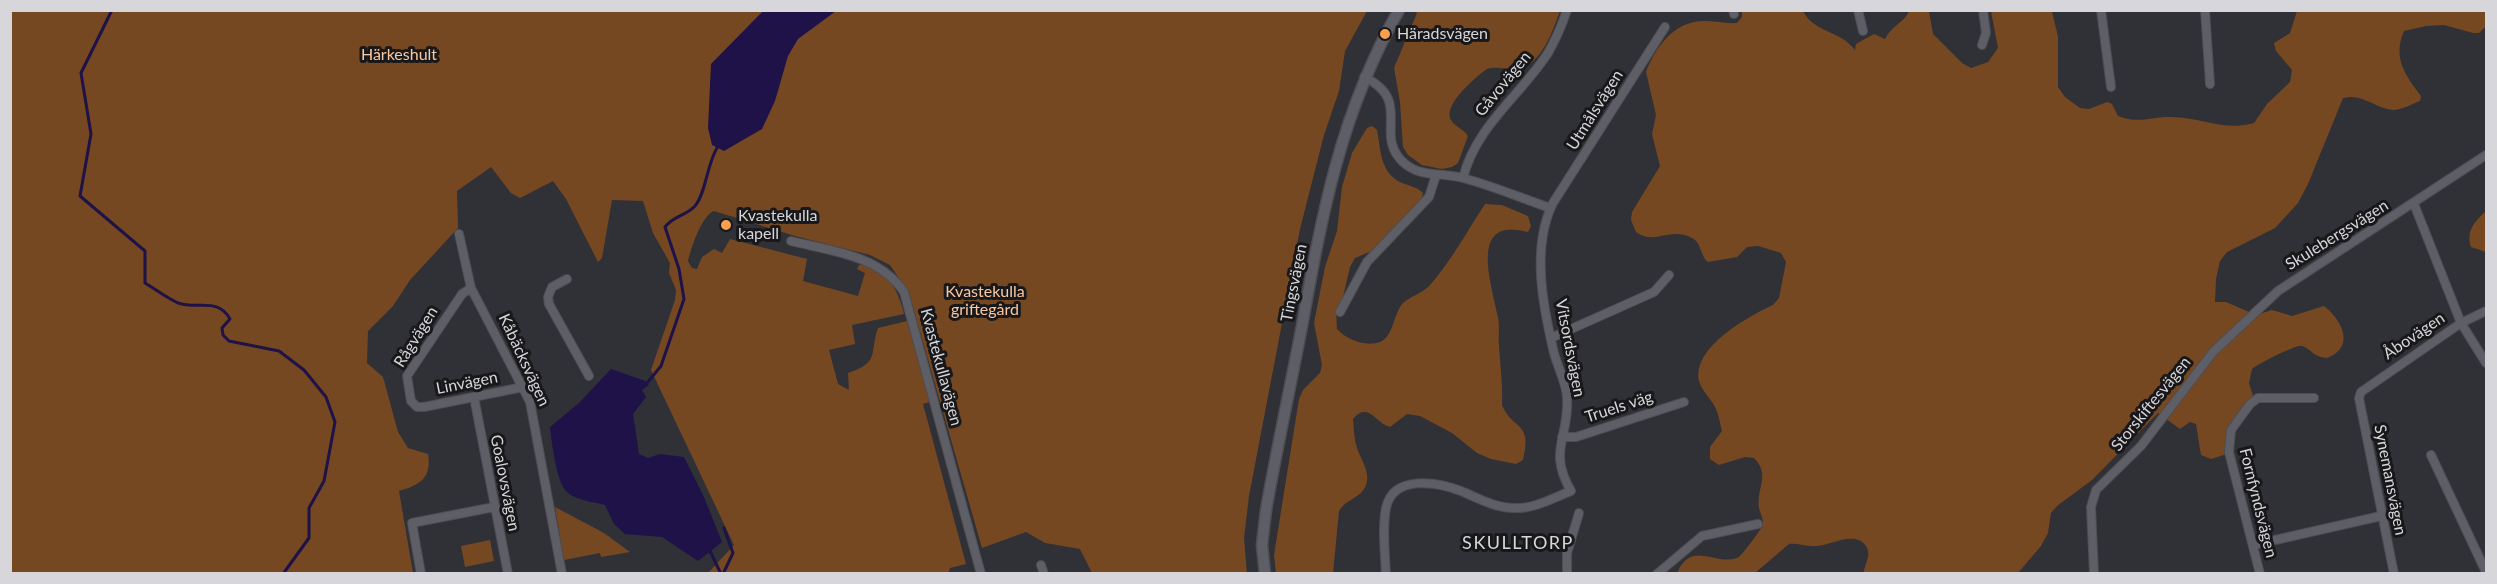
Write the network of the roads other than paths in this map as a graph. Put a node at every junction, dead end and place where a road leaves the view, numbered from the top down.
1 (1399, 10) edge
2 (1567, 10) edge
3 (1858, 10) edge
4 (1983, 10) edge
5 (2101, 10) edge
6 (2205, 10) edge
7 (1665, 27) dead end
8 (1863, 31) dead end
9 (1982, 45) dead end
10 (1364, 77) junction
11 (2210, 84) dead end
12 (2111, 87) dead end
13 (2487, 154) edge
14 (1436, 175) junction
15 (1463, 178) junction
16 (2414, 204) junction
17 (1550, 208) junction
18 (459, 234) dead end
19 (791, 241) dead end
20 (1669, 275) dead end
21 (567, 279) dead end
22 (471, 288) junction
23 (2487, 310) edge
24 (1340, 312) dead end
25 (2461, 323) junction
26 (1551, 338) junction
27 (2213, 352) joint
28 (2487, 363) edge
29 (589, 376) dead end
30 (523, 387) junction
31 (2361, 392) joint
32 (474, 397) junction
33 (2314, 398) dead end
34 (1684, 402) dead end
35 (417, 407) joint
36 (1562, 437) junction
37 (2432, 455) dead end
38 (494, 507) junction
39 (1579, 513) dead end
40 (2381, 516) junction
41 (1758, 524) dead end
42 (2253, 545) junction
43 (2486, 568) edge
44 (421, 573) edge
45 (508, 573) edge
46 (562, 573) edge
47 (981, 573) edge
48 (1265, 573) edge
49 (1386, 573) edge
50 (1567, 573) edge
51 (1658, 573) edge
52 (2094, 573) edge
53 (2260, 573) edge
54 (2394, 573) edge

1 - 10 street, Tingsvägen
2 - 15 street, Gåvovägen
3 - 8 street
4 - 9 street
5 - 12 street
6 - 11 street
7 - 17 street, Utmålsvägen
10 - 14 street
10 - 48 street, Tingsvägen
13 - 16 street, Skulebergsvägen
14 - 15 street
14 - 24 street
15 - 17 street
16 - 25 street
16 - 27 street, Skulebergsvägen
17 - 26 street, Vitsordsvägen
18 - 22 street, Kåbäcksvägen
19 - 47 street, Kvastekullavägen
20 - 26 street
21 - 29 street
22 - 30 street, Kåbäcksvägen
22 - 35 street, Rågvägen
23 - 25 street, Åbovägen
25 - 28 street
25 - 31 street, Åbovägen
26 - 36 street, Vitsordsvägen
27 - 52 street, Storskiftesvägen
30 - 32 street, Linvägen
30 - 46 street, Kåbäcksvägen
31 - 40 street, Synemansvägen
32 - 35 street, Linvägen
32 - 38 street, Goalovsvägen
33 - 42 street, Fornfyndsvägen
34 - 36 street, Truels väg
36 - 49 street, Vitsordsvägen
37 - 43 street
38 - 44 street
38 - 45 street, Goalovsvägen
39 - 50 street
40 - 42 street
40 - 54 street, Synemansvägen
41 - 51 street
42 - 53 street, Fornfyndsvägen

